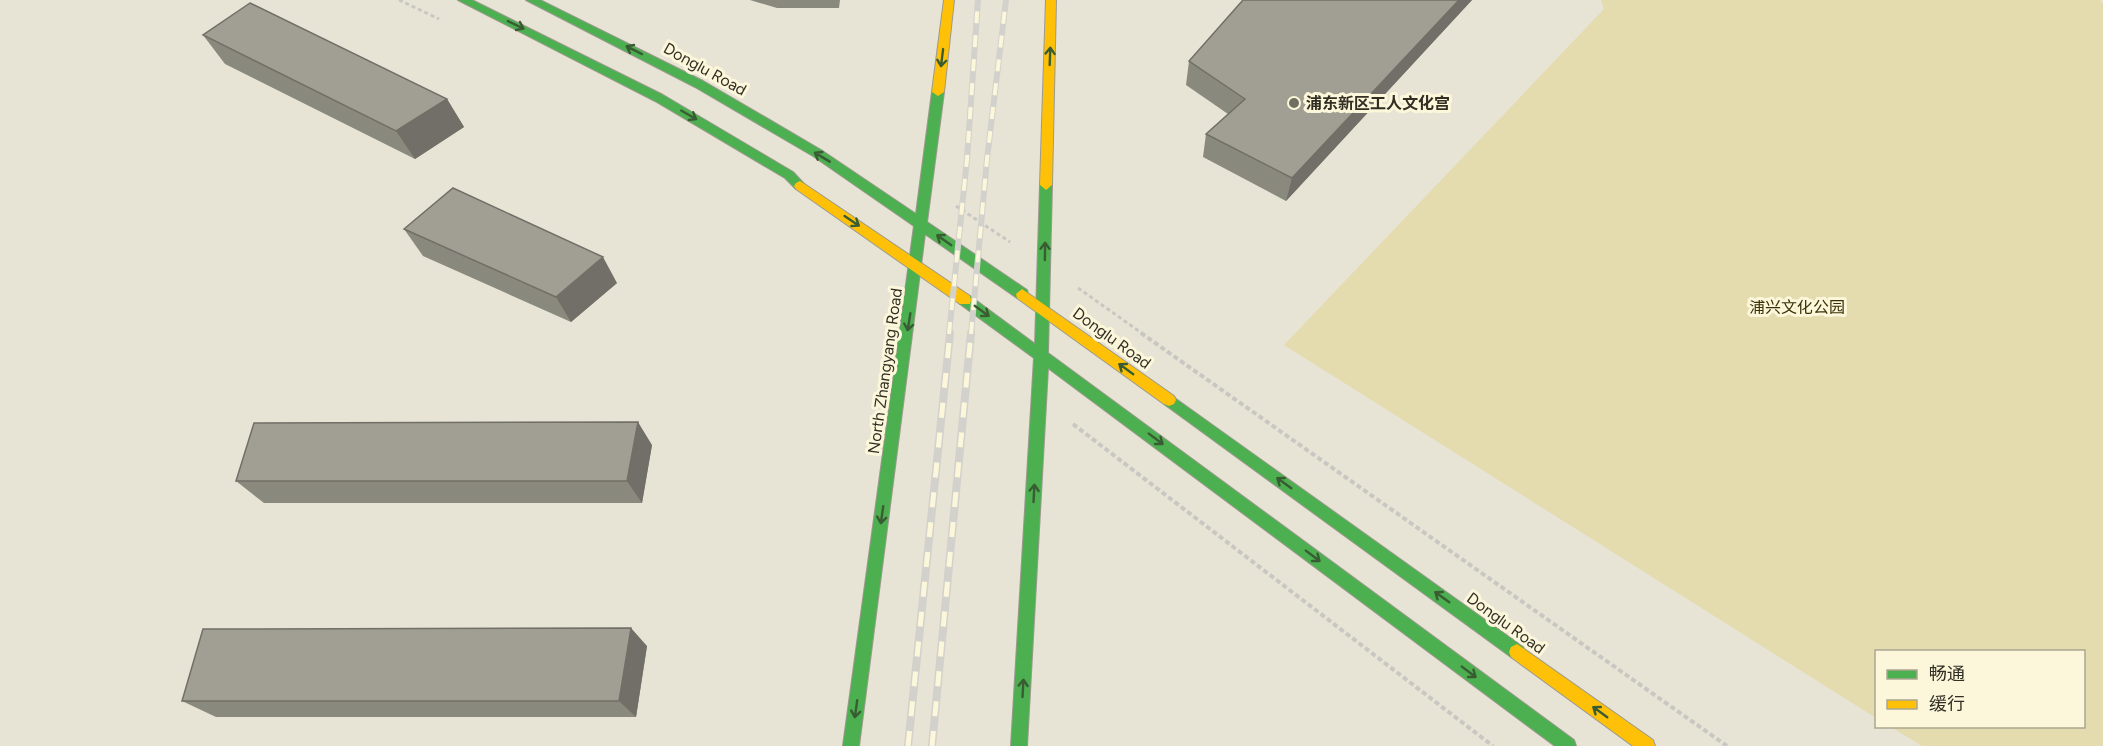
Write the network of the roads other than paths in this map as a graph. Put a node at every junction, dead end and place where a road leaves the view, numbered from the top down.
1 (464, 0) edge
2 (531, 0) edge
3 (949, 0) edge
4 (1052, 0) edge
5 (922, 225) junction
6 (917, 264) junction
7 (1044, 309) junction
8 (1042, 354) junction
9 (851, 746) edge
10 (1019, 746) edge
11 (1568, 746) edge
12 (1647, 746) edge

1 -> 6 main road
5 -> 2 main road, Donglu Road
3 -> 5 main road, North Zhangyang Road
7 -> 4 main road
5 - 6 main road, North Zhangyang Road
7 -> 5 main road, Donglu Road
6 -> 8 main road
6 -> 9 main road, North Zhangyang Road
7 - 8 main road
12 -> 7 main road, Donglu Road
10 -> 8 main road
8 -> 11 main road

